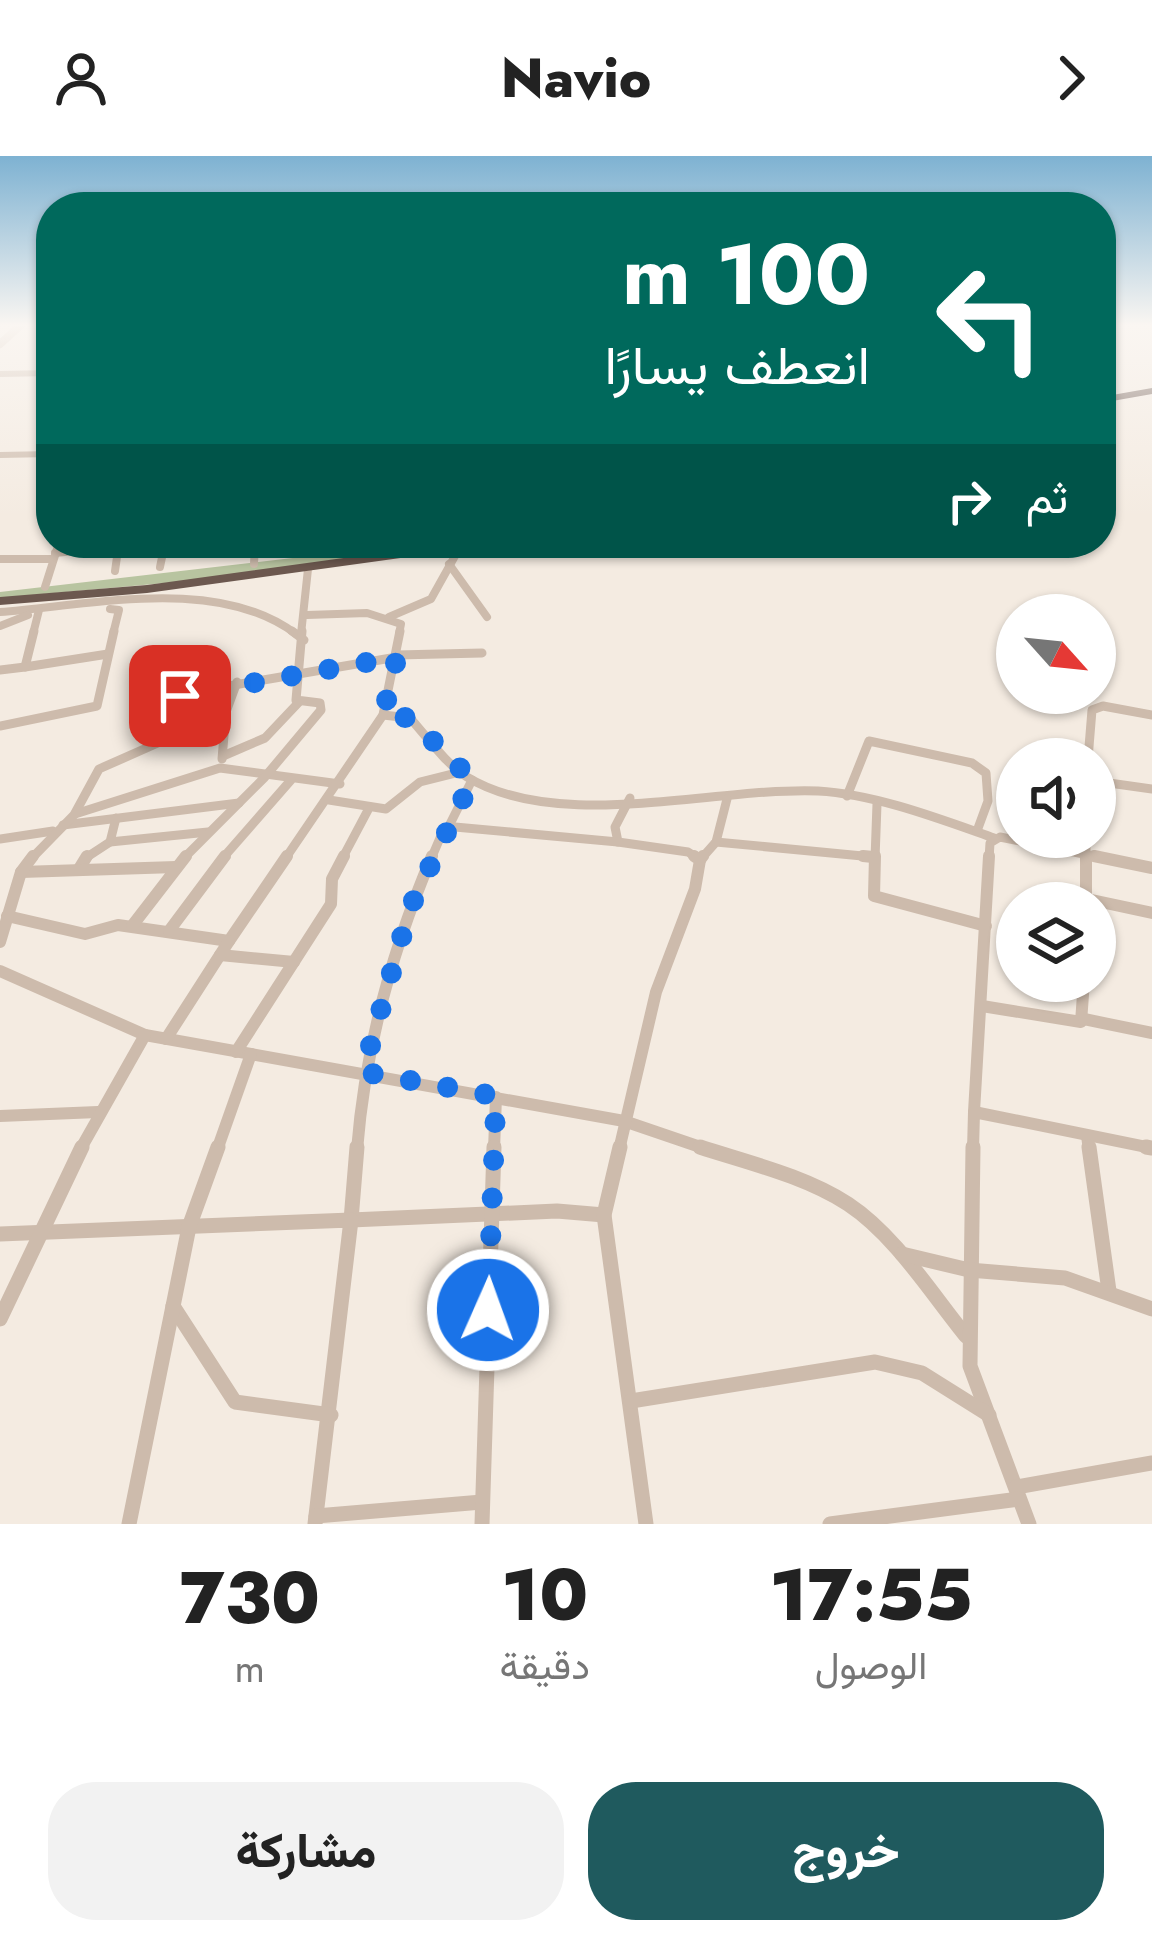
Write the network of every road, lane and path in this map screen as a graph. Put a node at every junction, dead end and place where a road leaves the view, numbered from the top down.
1 (1145, 388) edge
2 (1116, 396) edge
3 (36, 454) edge
4 (0, 455) edge
5 (36, 554) edge
6 (54, 558) edge
7 (117, 558) edge
8 (162, 558) edge
9 (254, 558) edge
10 (298, 558) edge
11 (384, 558) edge
12 (451, 558) edge
13 (0, 559) edge
14 (254, 564) junction
15 (449, 565) junction
16 (160, 567) dead end
17 (308, 569) junction
18 (115, 571) dead end
19 (0, 590) edge
20 (43, 603) junction
21 (0, 606) edge
22 (307, 615) junction
23 (488, 617) dead end
24 (386, 618) junction
25 (0, 626) edge
26 (304, 640) junction
27 (482, 653) dead end
28 (108, 654) junction
29 (397, 656) junction
30 (25, 667) junction
31 (0, 670) edge
32 (297, 672) junction
33 (237, 682) junction
34 (300, 701) junction
35 (383, 715) junction
36 (1152, 715) edge
37 (0, 726) edge
38 (1090, 738) edge
39 (222, 762) junction
40 (460, 772) junction
41 (264, 778) junction
42 (291, 780) junction
43 (472, 780) junction
44 (340, 784) junction
45 (1116, 784) edge
46 (1152, 789) edge
47 (847, 796) junction
48 (630, 798) junction
49 (727, 799) junction
50 (329, 800) junction
51 (238, 802) junction
52 (877, 804) junction
53 (368, 810) junction
54 (74, 815) junction
55 (116, 818) junction
56 (58, 828) junction
57 (448, 828) junction
58 (977, 831) junction
59 (208, 832) junction
60 (994, 838) joint
61 (0, 839) edge
62 (110, 842) junction
63 (618, 842) junction
64 (716, 842) junction
65 (873, 857) junction
66 (1105, 858) edge
67 (700, 860) junction
68 (176, 868) junction
69 (1152, 868) edge
70 (80, 869) junction
71 (21, 872) junction
72 (1116, 907) edge
73 (1152, 914) edge
74 (7, 916) junction
75 (132, 926) junction
76 (986, 926) junction
77 (169, 931) junction
78 (230, 941) junction
79 (0, 942) edge
80 (220, 955) junction
81 (294, 962) junction
82 (0, 971) edge
83 (1084, 1002) edge
84 (982, 1006) junction
85 (1084, 1018) junction
86 (1152, 1033) edge
87 (145, 1034) junction
88 (166, 1040) junction
89 (243, 1053) junction
90 (363, 1072) junction
91 (496, 1096) junction
92 (98, 1112) junction
93 (974, 1112) junction
94 (0, 1116) edge
95 (624, 1121) junction
96 (1087, 1136) junction
97 (1152, 1148) edge
98 (492, 1214) junction
99 (604, 1215) junction
100 (351, 1220) junction
101 (189, 1227) junction
102 (39, 1232) junction
103 (0, 1234) edge
104 (899, 1254) junction
105 (969, 1270) junction
106 (1109, 1291) junction
107 (172, 1306) junction
108 (1152, 1309) edge
109 (0, 1319) edge
110 (966, 1336) junction
111 (631, 1402) junction
112 (331, 1415) junction
113 (992, 1417) junction
114 (1152, 1463) edge
115 (1018, 1492) junction
116 (482, 1502) junction
117 (315, 1520) edge
118 (129, 1524) edge
119 (482, 1524) edge
120 (646, 1524) edge
121 (830, 1524) edge
122 (1029, 1524) edge

1 - 2 highway
3 - 4 street
5 - 13 street
6 - 20 street
7 - 18 street
8 - 16 street
9 - 14 street
10 - 14 highway
11 - 17 highway
12 - 15 street
14 - 20 highway
15 - 23 street
15 - 24 street
17 - 20 highway
17 - 22 street
19 - 20 highway
20 - 21 highway
20 - 21 street
20 - 25 street
20 - 26 street
20 - 28 street
20 - 30 street
22 - 24 street
22 - 26 street
24 - 29 street
26 - 32 street
27 - 29 street
28 - 30 street
28 - 37 street
29 - 32 street
29 - 35 street
30 - 31 street
32 - 33 street
32 - 34 street
33 - 39 street
33 - 54 street
34 - 39 street
34 - 41 street
35 - 40 street
35 - 44 street
36 - 38 street
39 - 41 street
39 - 54 street
40 - 43 street
40 - 53 street
41 - 42 street
41 - 51 street
42 - 44 street
42 - 77 street
43 - 48 street
43 - 57 street
44 - 50 street
45 - 46 street
47 - 49 street
47 - 52 street
47 - 58 street
48 - 49 street
48 - 63 street
49 - 64 street
50 - 53 street
50 - 78 street
51 - 55 street
51 - 59 street
52 - 58 street
52 - 65 street
53 - 81 street
54 - 56 street
55 - 56 street
55 - 62 street
56 - 61 street
56 - 71 street
57 - 63 street
57 - 90 street
58 - 60 street
59 - 62 street
59 - 68 street
60 - 76 street
62 - 70 street
63 - 67 street
64 - 65 street
64 - 67 street
65 - 76 street
66 - 69 street
67 - 95 street
68 - 70 street
68 - 75 street
70 - 71 street
71 - 74 street
72 - 73 street
74 - 75 street
74 - 79 street
75 - 77 street
76 - 84 street
77 - 78 street
78 - 80 street
80 - 81 street
80 - 88 street
81 - 89 street
82 - 87 street
83 - 85 street
84 - 85 street
84 - 93 street
85 - 86 street
87 - 88 street
87 - 92 street
88 - 89 street
89 - 90 street
89 - 101 street
90 - 91 street
90 - 100 street
91 - 95 street
91 - 98 street
92 - 94 street
92 - 102 street
93 - 96 street
93 - 105 street
95 - 99 street
95 - 104 street
96 - 97 street
96 - 106 street
98 - 99 street
98 - 100 street
98 - 116 street
99 - 111 street
100 - 101 street
100 - 112 street
101 - 102 street
101 - 107 street
102 - 103 street
102 - 109 street
104 - 105 street
104 - 110 street
105 - 106 street
105 - 110 street
106 - 108 street
107 - 112 street
107 - 118 street
110 - 113 street
111 - 113 street
111 - 120 street
112 - 117 street
113 - 115 street
114 - 115 street
115 - 121 street
115 - 122 street
116 - 117 street
116 - 119 street

